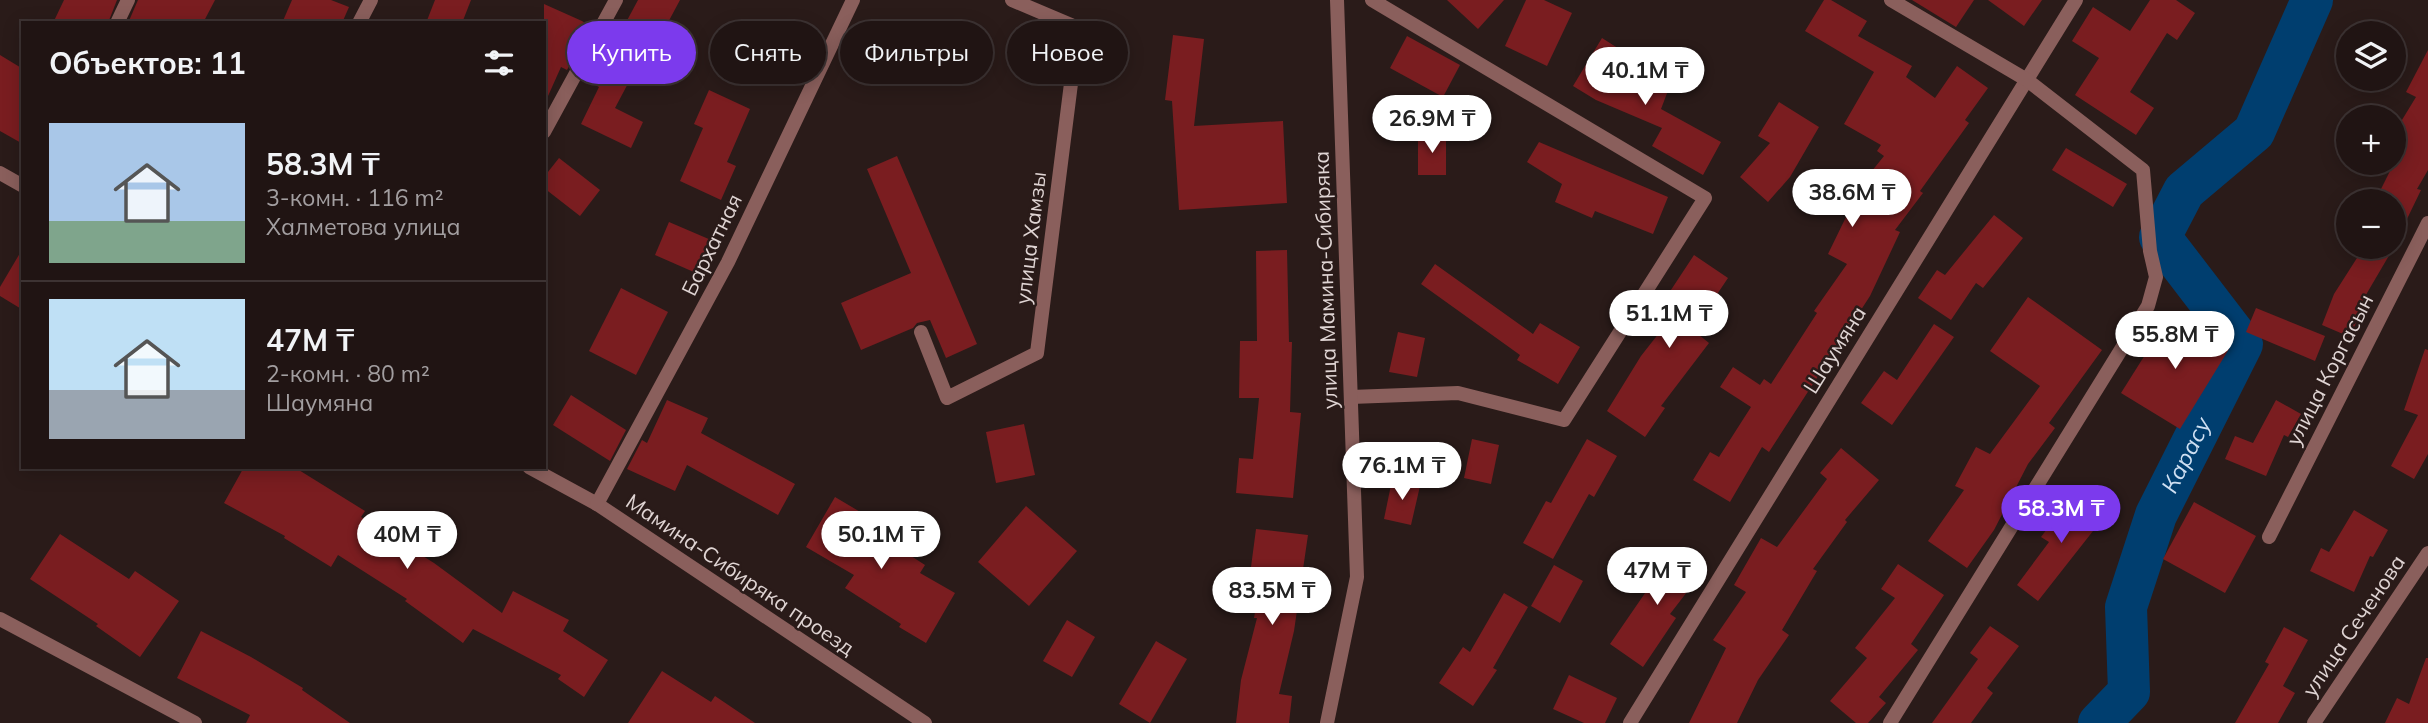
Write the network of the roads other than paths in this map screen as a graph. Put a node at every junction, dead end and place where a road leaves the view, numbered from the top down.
1 (128, 0) edge
2 (371, 0) edge
3 (616, 0) edge
4 (853, 0) edge
5 (1012, 0) edge
6 (1337, 0) edge
7 (1372, 0) edge
8 (1891, 0) edge
9 (2076, 0) edge
10 (118, 21) edge
11 (360, 21) edge
12 (2027, 80) junction
13 (546, 128) edge
14 (0, 173) edge
15 (21, 185) edge
16 (2428, 223) edge
17 (921, 332) dead end
18 (1351, 397) junction
19 (533, 469) edge
20 (597, 504) junction
21 (2269, 537) dead end
22 (2428, 553) edge
23 (0, 620) edge
24 (195, 723) edge
25 (925, 723) edge
26 (1327, 723) edge
27 (1630, 723) edge
28 (1890, 723) edge
29 (2314, 723) edge

1 - 10 street
2 - 11 street
3 - 13 street
4 - 20 street, Бархатная
5 - 17 street, улица Хамзы
6 - 18 street, улица Мамина-Сибиряка
7 - 18 street
8 - 12 street
9 - 12 street, Шаумяна
12 - 27 street, Шаумяна
12 - 28 street
14 - 15 street
16 - 21 street, улица Коргасын
18 - 26 street, улица Мамина-Сибиряка
19 - 20 street, Мамина-Сибиряка проезд
20 - 25 street, Мамина-Сибиряка проезд
22 - 29 street, улица Сеченова
23 - 24 street

